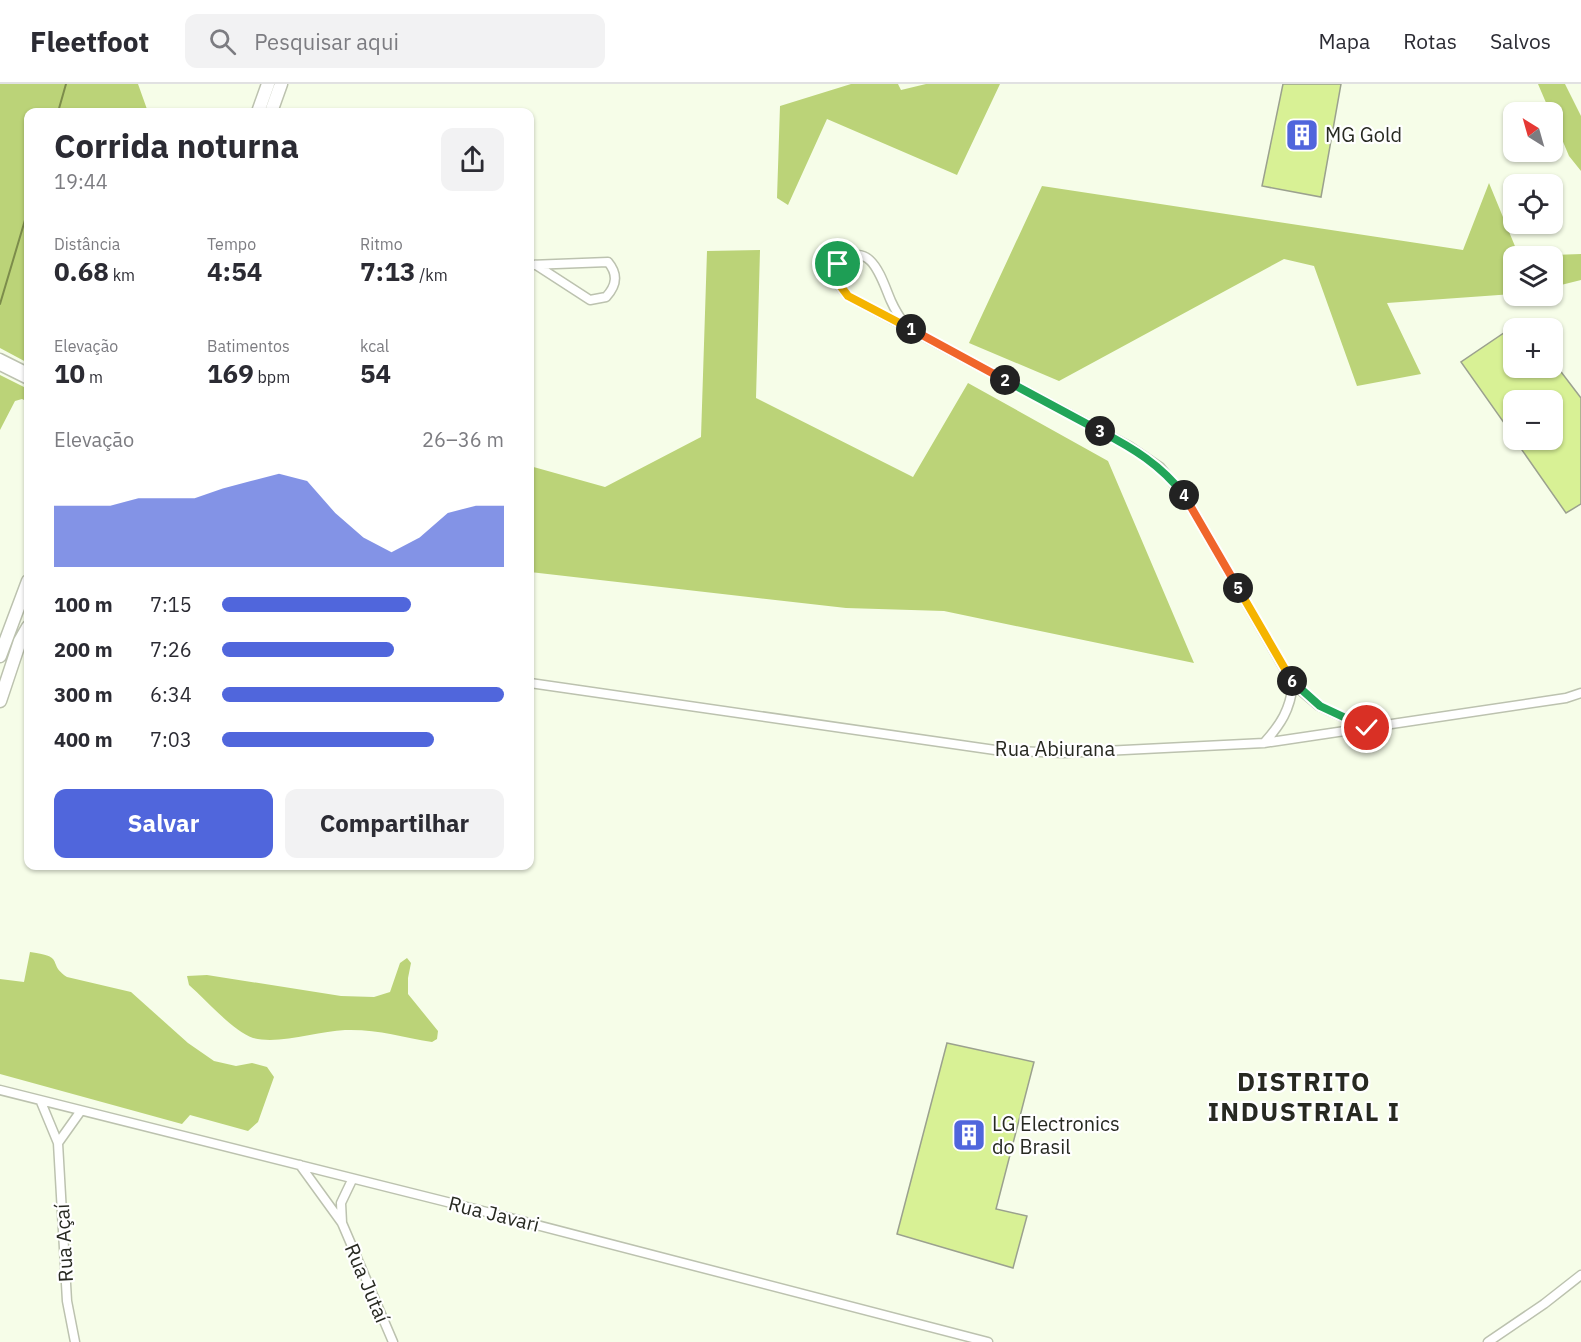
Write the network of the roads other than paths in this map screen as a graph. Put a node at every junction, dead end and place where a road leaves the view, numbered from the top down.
1 (268, 84) edge
2 (281, 84) edge
3 (259, 108) edge
4 (272, 108) edge
5 (534, 265) edge
6 (534, 266) edge
7 (906, 326) junction
8 (0, 358) edge
9 (0, 366) edge
10 (24, 370) edge
11 (24, 378) edge
12 (24, 604) edge
13 (24, 634) edge
14 (0, 656) edge
15 (534, 684) edge
16 (1293, 684) junction
17 (1581, 693) edge
18 (0, 701) edge
19 (1367, 728) junction
20 (1264, 743) junction
21 (0, 1090) edge
22 (41, 1102) junction
23 (80, 1112) junction
24 (58, 1143) junction
25 (300, 1165) junction
26 (352, 1179) junction
27 (342, 1223) junction
28 (1581, 1275) edge
29 (75, 1342) edge
30 (393, 1342) edge
31 (988, 1342) edge
32 (1488, 1342) edge

1 - 3 main road
2 - 4 main road
5 - 6 street
7 - 7 street
7 - 16 street
8 - 10 street
9 - 11 street
12 - 14 main road
13 - 18 main road
15 - 20 street, Rua Abiurana
16 - 19 street
16 - 20 street
17 - 19 street, Rua Abiurana
19 - 20 street, Rua Abiurana
21 - 22 street, Rua Javari
22 - 23 street, Rua Javari
22 - 24 street, Rua Açaí
23 - 24 street
23 - 25 street, Rua Javari
24 - 29 street, Rua Açaí
25 - 26 street, Rua Javari
25 - 27 street, Rua Jutaí
26 - 27 street, Rua Jutaí
26 - 31 street, Rua Javari
27 - 30 street, Rua Jutaí
28 - 32 street

